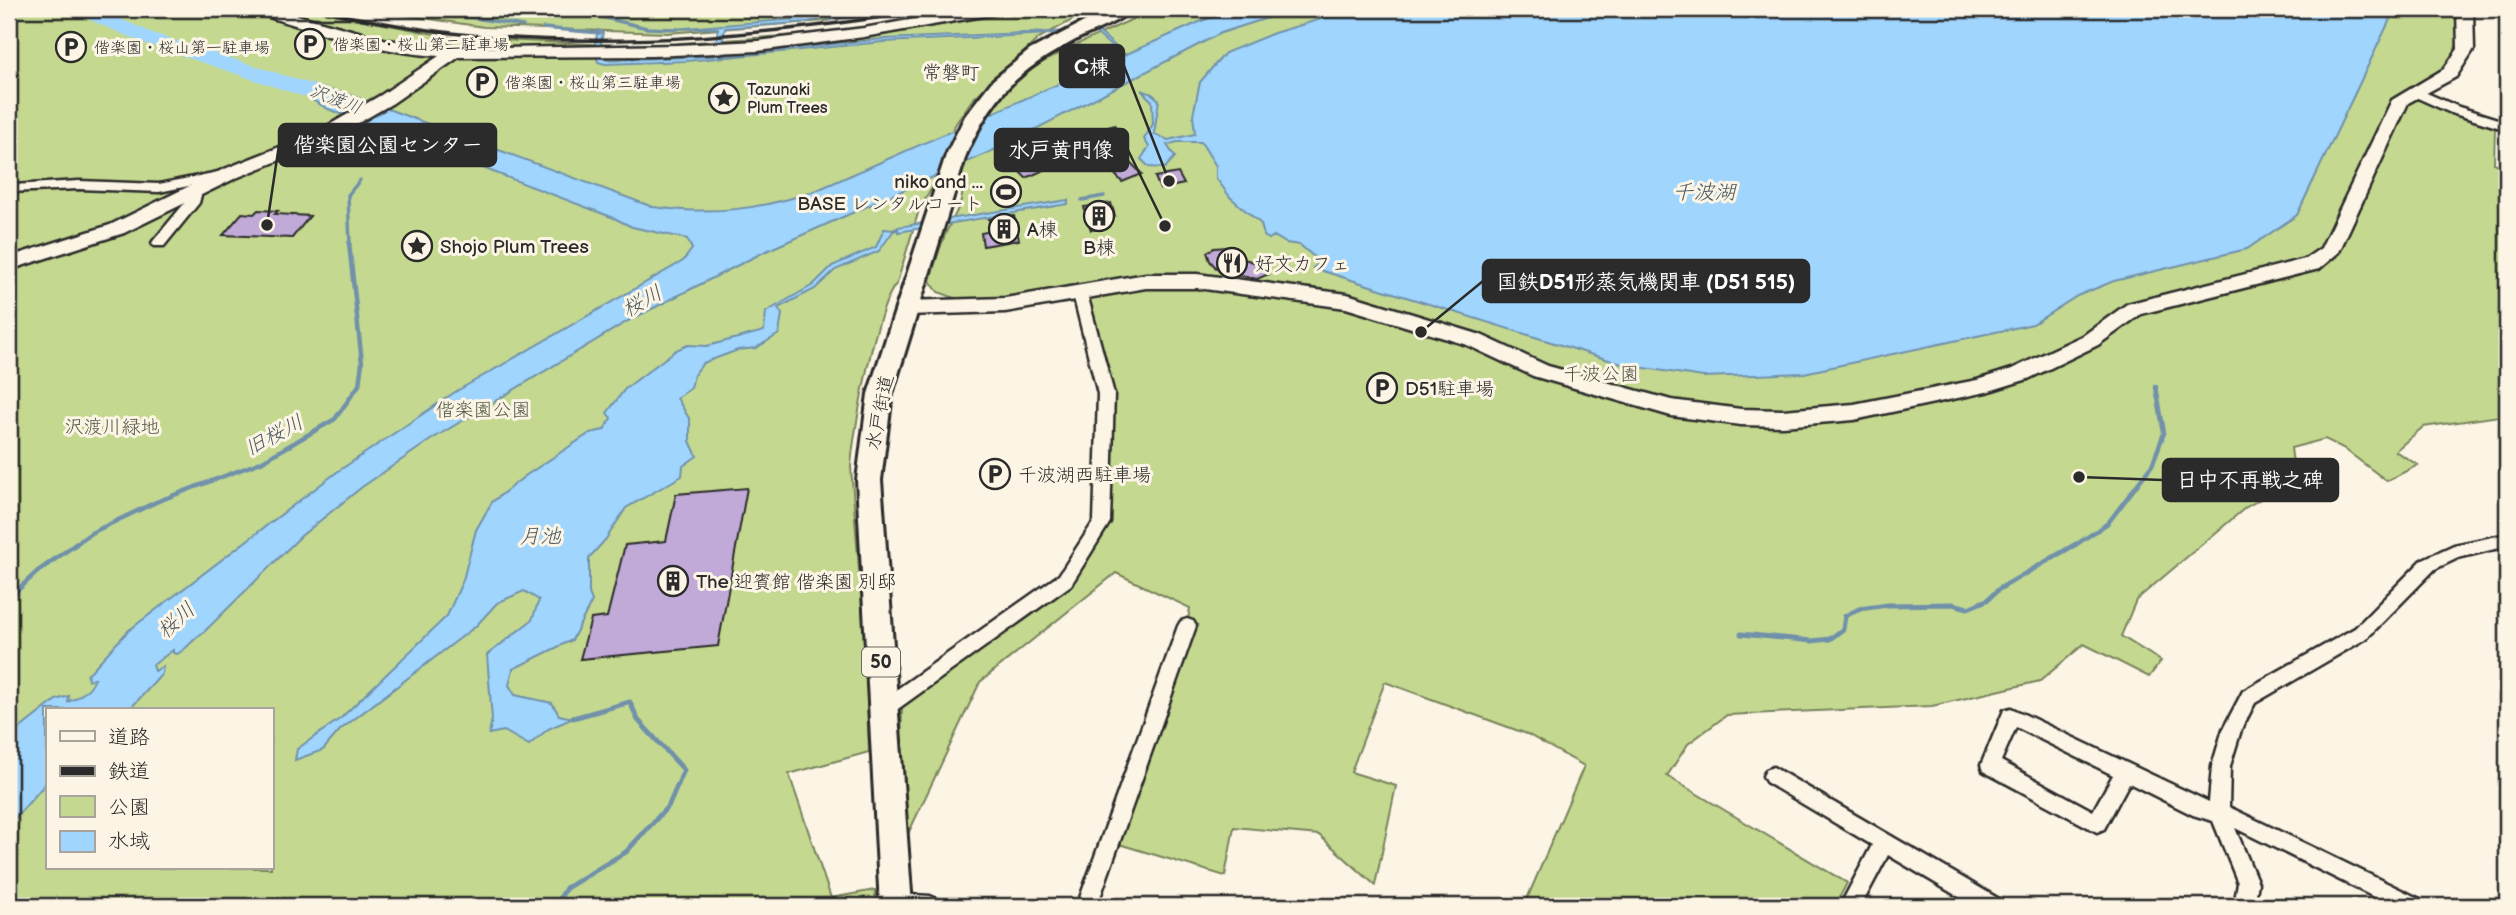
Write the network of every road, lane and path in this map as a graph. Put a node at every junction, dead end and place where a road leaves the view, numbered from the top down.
1 (259, 9) edge
2 (995, 9) edge
3 (1105, 9) edge
4 (1122, 9) edge
5 (1133, 9) edge
6 (2465, 9) edge
7 (1043, 50) junction
8 (454, 53) junction
9 (2415, 92) junction
10 (2507, 126) edge
11 (229, 174) junction
12 (13, 189) dead end
13 (197, 191) junction
14 (159, 243) dead end
15 (9, 264) edge
16 (1080, 294) junction
17 (906, 307) junction
18 (2507, 540) edge
19 (1187, 626) dead end
20 (882, 710) junction
21 (2125, 772) junction
22 (1773, 776) dead end
23 (2220, 815) junction
24 (1885, 841) junction
25 (896, 905) edge
26 (930, 906) edge
27 (1087, 906) edge
28 (1850, 906) edge
29 (1992, 906) edge
30 (2244, 906) edge
31 (2413, 906) edge

1 - 8 street
2 - 8 street
3 - 7 main road
4 - 7 main road, 水戸街道 / 50
5 - 7 street
6 - 9 street
7 - 17 main road, 水戸街道 / 50
8 - 11 street
9 - 10 street
9 - 16 street
11 - 12 street
11 - 13 street
13 - 14 street
13 - 15 street
16 - 17 street
16 - 20 street
17 - 20 main road, 水戸街道 / 50
18 - 23 street
19 - 27 street
20 - 25 main road, 水戸街道 / 50
21 - 21 street
21 - 23 street
22 - 24 street
23 - 30 street
23 - 31 street
24 - 28 street
24 - 29 street
25 - 26 street

